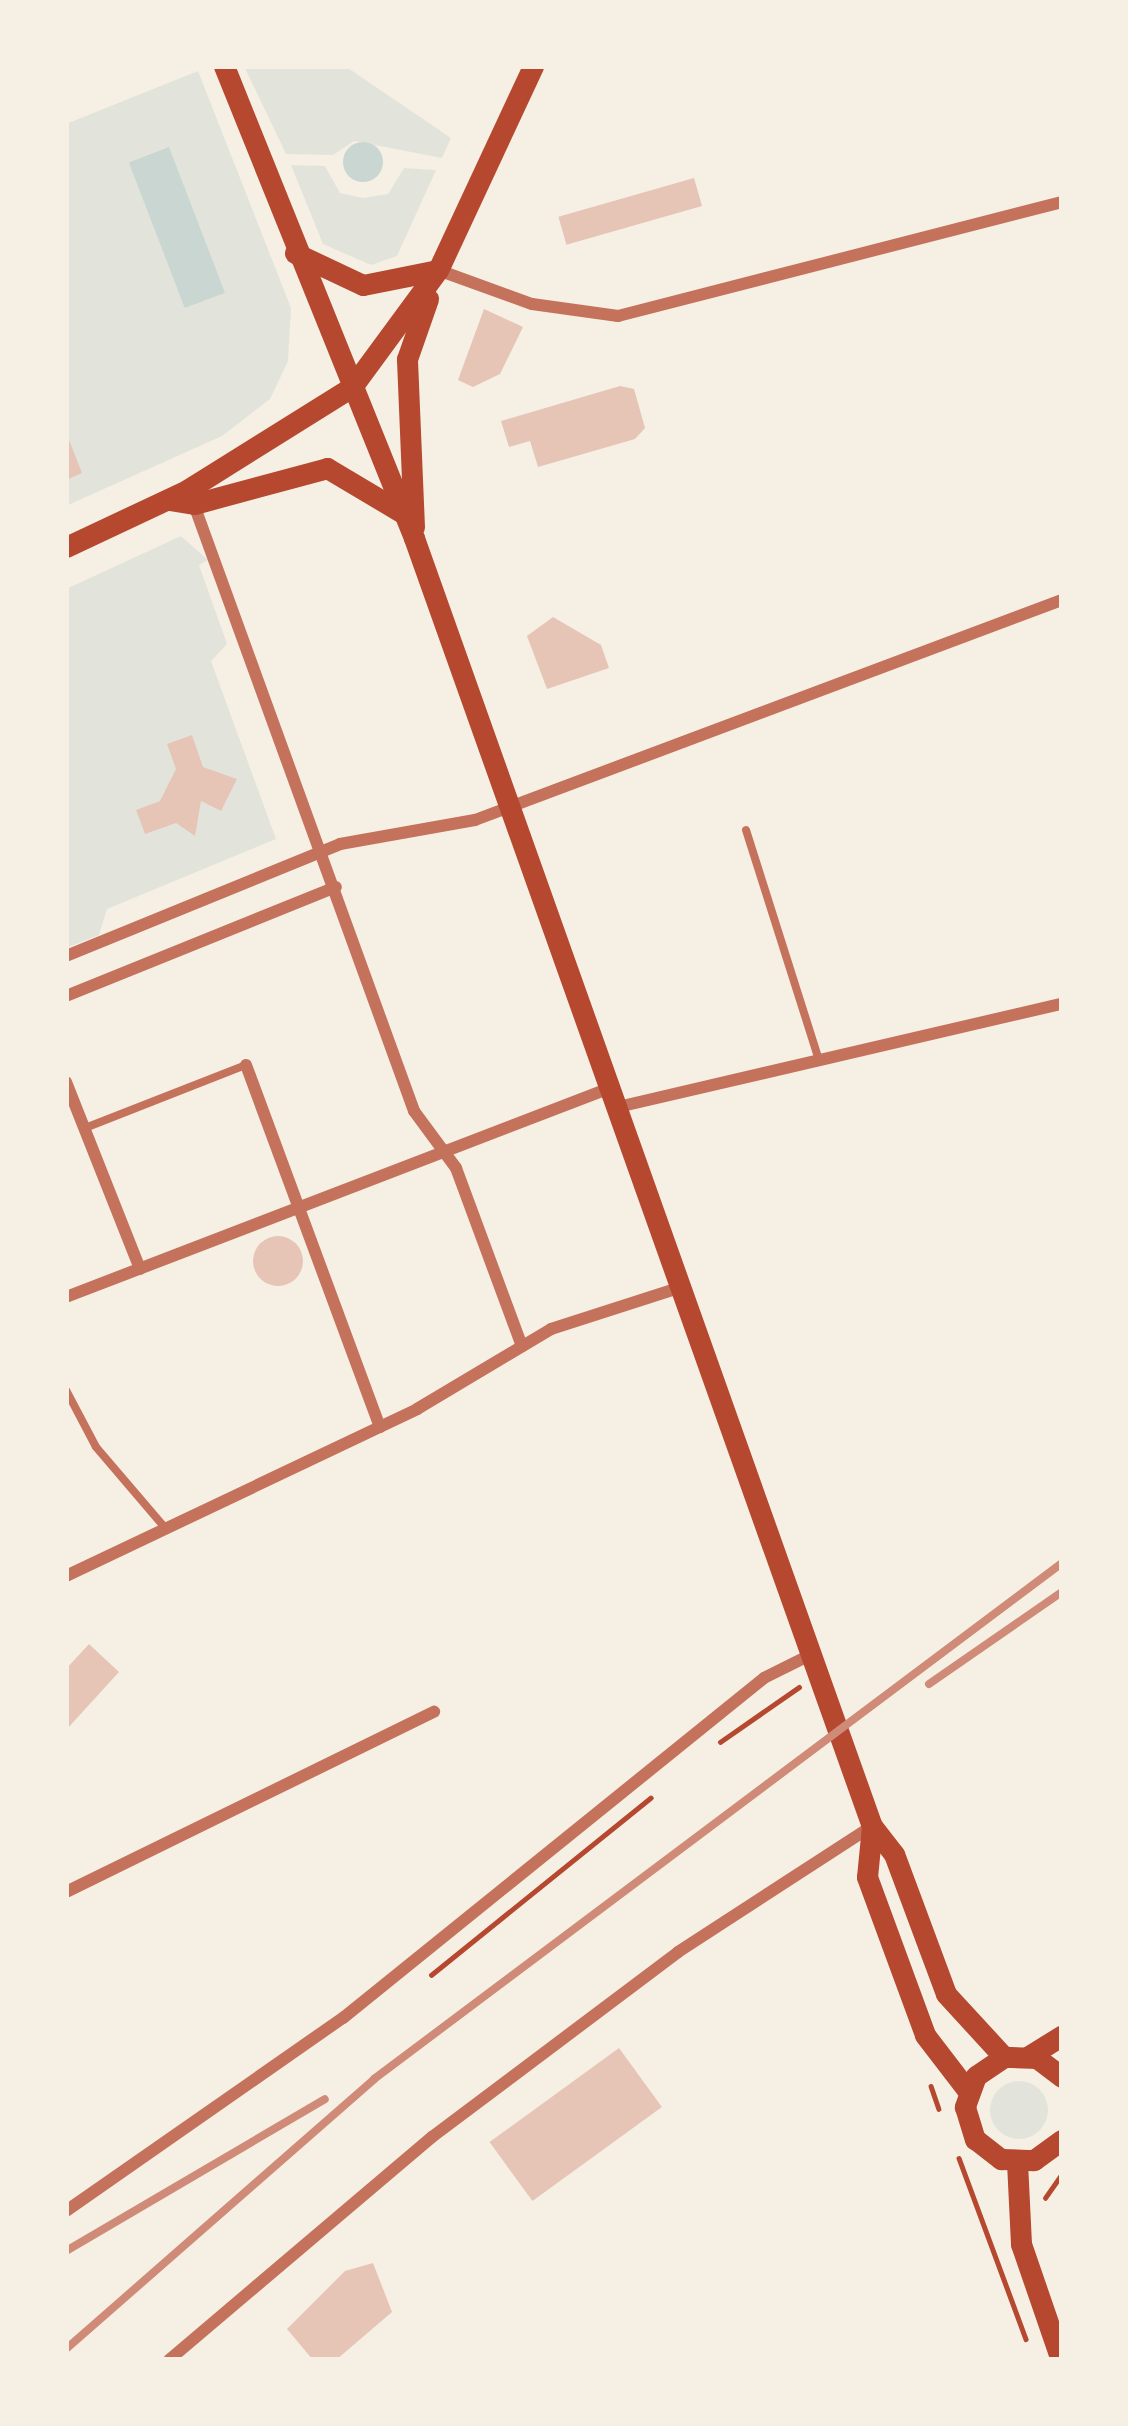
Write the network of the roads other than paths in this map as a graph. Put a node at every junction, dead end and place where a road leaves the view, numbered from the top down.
1 (224, 66) edge
2 (533, 66) edge
3 (1062, 202) edge
4 (295, 253) junction
5 (438, 270) junction
6 (352, 387) junction
7 (182, 498) junction
8 (402, 512) junction
9 (414, 538) junction
10 (66, 547) edge
11 (1062, 600) edge
12 (509, 806) junction
13 (746, 830) dead end
14 (322, 853) junction
15 (336, 887) junction
16 (66, 956) edge
17 (66, 996) edge
18 (1062, 1004) edge
19 (819, 1060) junction
20 (246, 1065) joint
21 (66, 1082) edge
22 (615, 1098) junction
23 (84, 1128) junction
24 (447, 1152) junction
25 (295, 1208) junction
26 (140, 1269) junction
27 (682, 1288) junction
28 (66, 1298) edge
29 (522, 1346) junction
30 (66, 1390) edge
31 (380, 1427) junction
32 (167, 1531) junction
33 (66, 1576) edge
34 (812, 1654) junction
35 (434, 1712) dead end
36 (872, 1826) junction
37 (66, 1892) edge
38 (1062, 2035) edge
39 (1029, 2056) junction
40 (1004, 2057) junction
41 (1062, 2077) edge
42 (968, 2091) junction
43 (1062, 2140) edge
44 (1017, 2162) junction
45 (66, 2211) edge
46 (169, 2360) edge
47 (1061, 2360) edge

1 - 4 main road
2 - 5 main road
3 - 5 street
4 - 5 main road
4 - 6 main road
5 - 6 main road
5 - 9 main road
6 - 7 main road
6 - 8 main road
7 - 8 main road
7 - 10 main road
7 - 14 street
8 - 9 main road
9 - 12 main road
11 - 12 street
12 - 14 street
12 - 22 main road
13 - 19 lane
14 - 15 street
14 - 16 street
15 - 17 street
15 - 24 street
18 - 19 street
19 - 22 street
20 - 23 lane
20 - 25 street
21 - 23 street
22 - 24 street
22 - 27 main road
23 - 26 street
24 - 25 street
24 - 29 street
25 - 26 street
25 - 31 street
26 - 28 street
27 - 29 street
27 - 34 main road
29 - 31 street
30 - 32 lane
31 - 32 street
32 - 33 street
34 - 36 main road
34 - 45 street
35 - 37 street
36 - 40 main road
36 - 42 main road
36 - 46 street
38 - 39 main road
39 - 40 main road
39 - 41 main road
40 - 42 main road
42 - 44 main road
43 - 44 main road
44 - 47 main road

